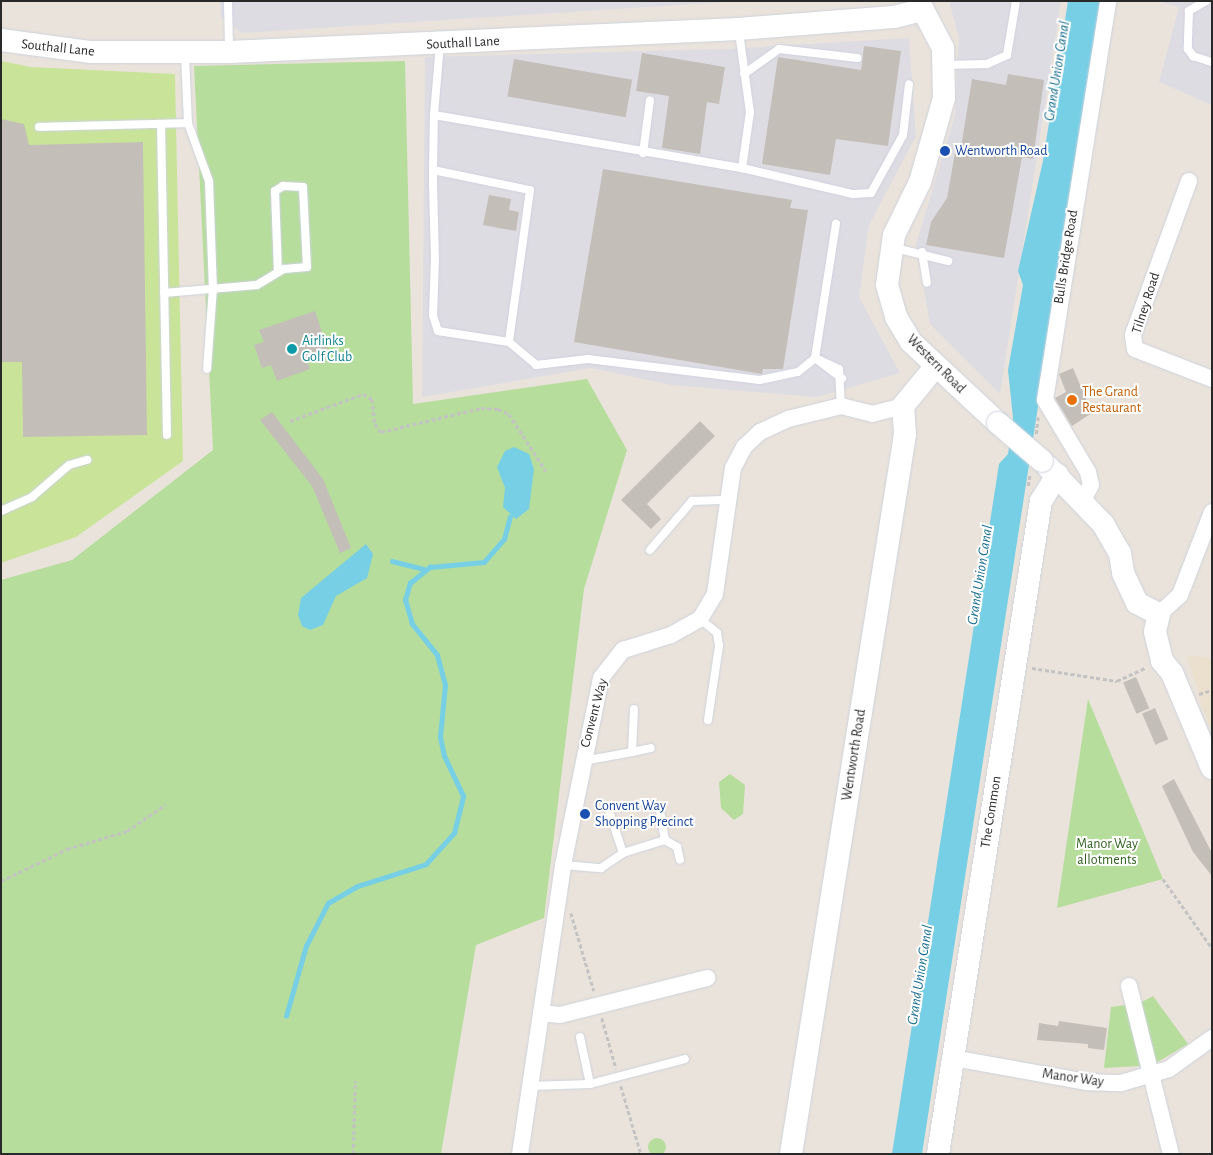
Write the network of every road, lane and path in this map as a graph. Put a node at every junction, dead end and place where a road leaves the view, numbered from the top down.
1 (228, 1) edge
2 (1016, 1) edge
3 (1108, 1) edge
4 (1207, 1) edge
5 (1212, 3) edge
6 (923, 6) edge
7 (738, 29) junction
8 (1, 40) edge
9 (440, 44) junction
10 (229, 52) junction
11 (185, 53) junction
12 (857, 58) dead end
13 (1212, 62) edge
14 (946, 65) junction
15 (744, 74) junction
16 (909, 84) dead end
17 (650, 100) dead end
18 (434, 115) junction
19 (188, 123) junction
20 (161, 124) junction
21 (39, 127) dead end
22 (643, 153) junction
23 (742, 168) junction
24 (433, 170) junction
25 (1190, 181) dead end
26 (836, 224) dead end
27 (890, 248) junction
28 (922, 252) junction
29 (948, 261) dead end
30 (278, 272) junction
31 (927, 283) dead end
32 (213, 288) junction
33 (164, 293) junction
34 (509, 342) junction
35 (815, 358) junction
36 (935, 367) junction
37 (207, 369) dead end
38 (1212, 379) edge
39 (841, 406) junction
40 (903, 406) junction
41 (290, 421) dead end
42 (167, 435) dead end
43 (87, 460) dead end
44 (1049, 468) junction
45 (546, 471) dead end
46 (728, 500) junction
47 (1083, 500) junction
48 (1, 511) edge
49 (1212, 512) edge
50 (650, 550) dead end
51 (1158, 614) junction
52 (700, 618) junction
53 (1013, 665) junction
54 (1167, 667) junction
55 (1212, 690) edge
56 (1198, 694) dead end
57 (634, 709) dead end
58 (708, 720) dead end
59 (651, 748) dead end
60 (632, 752) junction
61 (581, 761) junction
62 (1212, 768) edge
63 (166, 804) dead end
64 (660, 813) dead end
65 (610, 814) dead end
66 (665, 840) junction
67 (623, 853) junction
68 (680, 860) dead end
69 (563, 865) junction
70 (1162, 879) dead end
71 (1, 881) edge
72 (558, 902) junction
73 (1212, 948) edge
74 (707, 978) dead end
75 (1129, 986) dead end
76 (598, 1006) junction
77 (541, 1013) junction
78 (580, 1037) dead end
79 (1212, 1038) edge
80 (953, 1058) junction
81 (684, 1059) dead end
82 (618, 1076) junction
83 (1152, 1077) junction
84 (355, 1081) dead end
85 (590, 1084) junction
86 (530, 1086) junction
87 (353, 1154) edge
88 (520, 1154) edge
89 (641, 1154) edge
90 (792, 1154) edge
91 (938, 1154) edge
92 (1172, 1154) edge

1 - 10 lane
2 - 14 lane
3 - 47 street, Bulls Bridge Road
4 - 5 lane
4 - 13 lane
6 - 7 street, Southall Lane
6 - 14 street, Western Road
7 - 9 street, Southall Lane
7 - 15 lane
8 - 11 street, Southall Lane
9 - 10 street, Southall Lane
9 - 18 lane
10 - 11 street, Southall Lane
11 - 19 lane
12 - 15 lane
14 - 27 street, Western Road
15 - 23 lane
16 - 23 lane
17 - 22 lane
18 - 22 lane
18 - 24 lane
19 - 20 lane
19 - 32 lane
20 - 21 lane
20 - 33 lane
22 - 23 lane
24 - 34 lane
24 - 34 lane
25 - 38 street, Tilney Road
26 - 35 lane
27 - 28 lane
27 - 36 street, Western Road
28 - 29 lane
28 - 31 lane
30 - 30 lane
30 - 32 lane
32 - 33 lane
32 - 37 lane
33 - 42 lane
34 - 35 lane
35 - 39 lane
36 - 40 street
36 - 44 street, Western Road, bridge
39 - 40 street
39 - 46 street, Convent Way
40 - 90 street, Wentworth Road
41 - 45 path
43 - 48 lane
44 - 47 street, Western Road
44 - 53 street, The Common
46 - 50 lane
46 - 52 street, Convent Way
47 - 51 street, Western Road
49 - 51 street
51 - 54 street
52 - 58 lane
52 - 61 street, Convent Way
53 - 54 path
53 - 80 street, The Common
54 - 62 street
55 - 56 path
57 - 60 lane
59 - 60 lane
60 - 61 lane
61 - 69 street, Convent Way
63 - 71 path
64 - 66 lane
65 - 67 lane
66 - 67 lane
66 - 68 lane
67 - 69 lane
69 - 72 street, Convent Way
70 - 73 path
72 - 76 path
72 - 77 street, Convent Way
74 - 76 street
75 - 83 street
76 - 77 street
76 - 82 path
77 - 86 street, Convent Way
78 - 85 lane
79 - 83 street, Manor Way
80 - 83 street, Manor Way
80 - 91 street, The Common
81 - 82 lane
82 - 85 lane
82 - 89 path
83 - 92 street
84 - 87 path
85 - 86 lane
86 - 88 street, Convent Way

